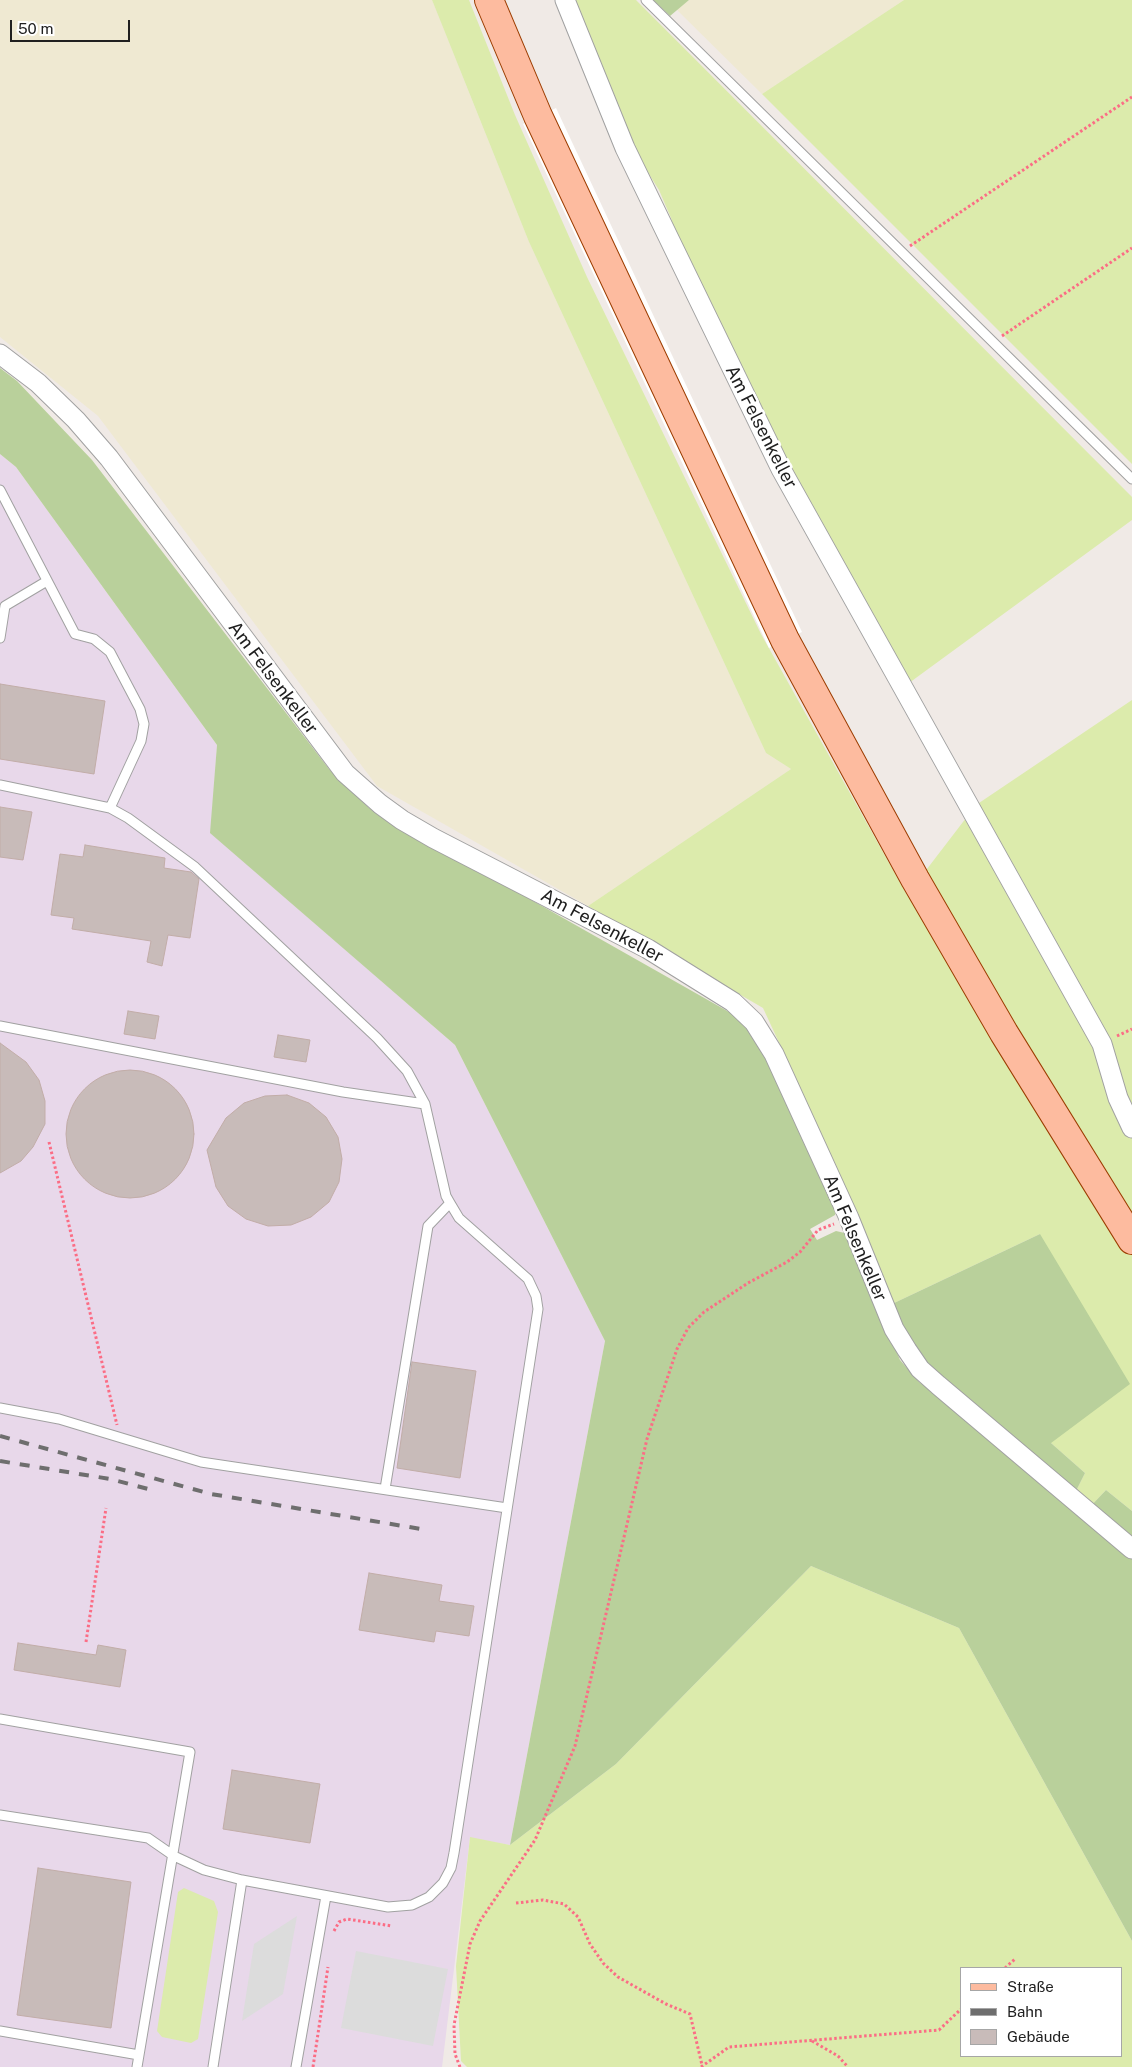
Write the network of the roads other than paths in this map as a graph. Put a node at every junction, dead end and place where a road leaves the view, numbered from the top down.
1 (489, 0) edge
2 (565, 0) edge
3 (646, 0) edge
4 (0, 354) edge
5 (1132, 479) edge
6 (0, 490) edge
7 (47, 581) junction
8 (0, 638) edge
9 (0, 785) edge
10 (110, 808) junction
11 (0, 1026) edge
12 (425, 1104) junction
13 (1132, 1128) edge
14 (450, 1203) junction
15 (1132, 1240) edge
16 (0, 1408) edge
17 (385, 1490) junction
18 (507, 1508) junction
19 (1132, 1550) edge
20 (0, 1719) edge
21 (0, 1815) edge
22 (174, 1856) junction
23 (242, 1880) junction
24 (326, 1896) junction
25 (0, 2030) edge
26 (140, 2055) junction
27 (138, 2067) edge
28 (213, 2067) edge
29 (296, 2067) edge

1 - 15 main road
2 - 13 street, Am Felsenkeller
3 - 5 lane
4 - 19 street, Am Felsenkeller
6 - 7 lane
7 - 8 lane
7 - 10 lane
9 - 10 lane
10 - 12 lane
11 - 12 lane
12 - 14 lane
14 - 17 lane
14 - 18 lane
16 - 17 lane
17 - 18 lane
18 - 24 lane
20 - 22 lane
21 - 22 lane
22 - 23 lane
22 - 26 lane
23 - 24 lane
23 - 28 lane
24 - 29 lane
25 - 26 lane
26 - 27 lane

